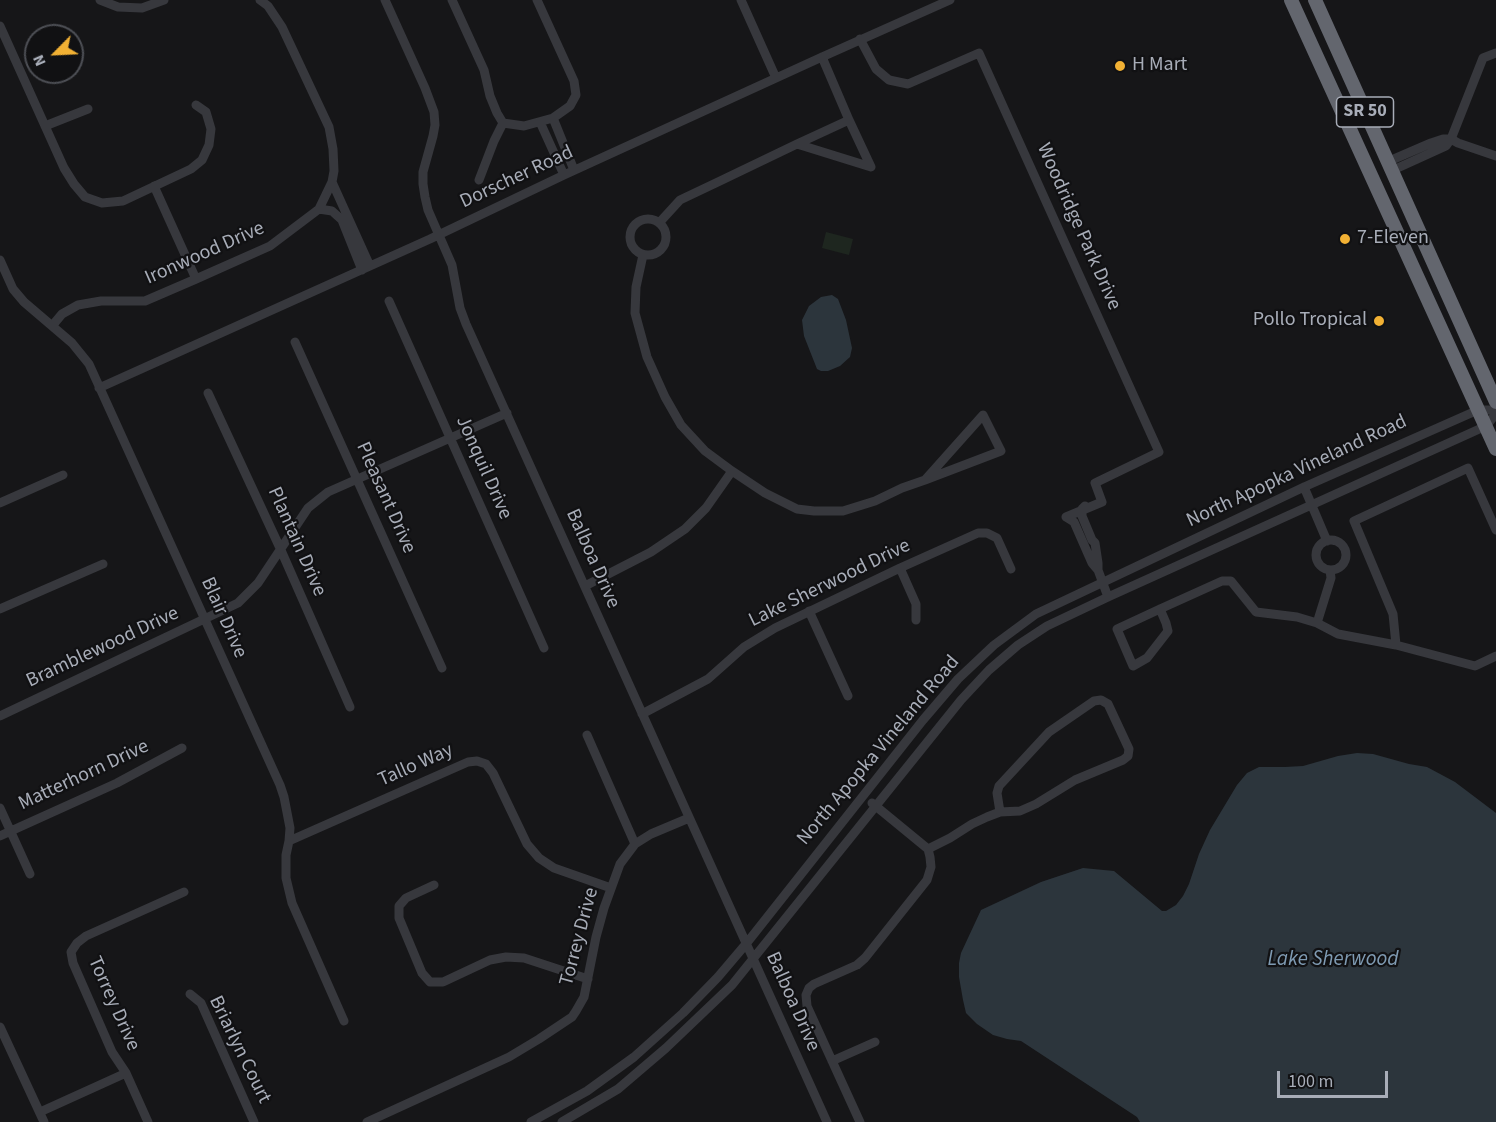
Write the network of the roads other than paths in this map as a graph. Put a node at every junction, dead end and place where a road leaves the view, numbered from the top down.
1 (100, 0) edge
2 (164, 0) edge
3 (260, 0) edge
4 (385, 0) edge
5 (452, 0) edge
6 (537, 0) edge
7 (733, 0) edge
8 (741, 0) edge
9 (950, 0) edge
10 (1291, 0) edge
11 (1314, 0) edge
12 (746, 12) junction
13 (0, 26) edge
14 (860, 39) junction
15 (1496, 53) edge
16 (822, 57) junction
17 (776, 78) junction
18 (196, 105) dead end
19 (88, 109) dead end
20 (553, 118) junction
21 (1346, 118) junction
22 (849, 120) junction
23 (540, 122) junction
24 (503, 123) junction
25 (45, 126) junction
26 (1451, 139) junction
27 (798, 144) junction
28 (1496, 156) edge
29 (1389, 166) junction
30 (574, 170) junction
31 (564, 175) junction
32 (1372, 176) junction
33 (479, 180) dead end
34 (332, 182) junction
35 (154, 186) junction
36 (319, 209) junction
37 (659, 223) junction
38 (1416, 224) junction
39 (439, 235) junction
40 (643, 255) junction
41 (0, 260) edge
42 (366, 268) junction
43 (196, 279) junction
44 (389, 301) dead end
45 (52, 326) junction
46 (295, 342) dead end
47 (99, 388) junction
48 (208, 393) dead end
49 (1496, 402) edge
50 (1478, 410) junction
51 (1496, 412) edge
52 (507, 413) junction
53 (1486, 426) junction
54 (450, 438) junction
55 (1496, 449) edge
56 (732, 471) junction
57 (63, 475) dead end
58 (357, 480) junction
59 (925, 480) junction
60 (1304, 487) junction
61 (0, 503) edge
62 (1312, 504) junction
63 (1082, 509) junction
64 (1496, 531) edge
65 (1327, 541) junction
66 (280, 548) junction
67 (103, 564) dead end
68 (900, 568) junction
69 (1011, 569) dead end
70 (1335, 569) junction
71 (1098, 570) junction
72 (1102, 582) junction
73 (585, 586) junction
74 (1108, 597) junction
75 (0, 609) edge
76 (1160, 609) junction
77 (810, 611) junction
78 (916, 620) dead end
79 (205, 621) junction
80 (1317, 623) junction
81 (1396, 645) junction
82 (544, 648) dead end
83 (1496, 656) edge
84 (442, 668) dead end
85 (848, 696) dead end
86 (350, 707) dead end
87 (642, 714) junction
88 (0, 716) edge
89 (587, 735) dead end
90 (182, 748) dead end
91 (862, 797) junction
92 (875, 806) junction
93 (0, 808) edge
94 (1000, 812) junction
95 (689, 818) junction
96 (10, 831) junction
97 (0, 836) edge
98 (289, 841) junction
99 (635, 844) junction
100 (928, 849) junction
101 (30, 874) dead end
102 (434, 885) dead end
103 (611, 888) junction
104 (184, 892) dead end
105 (746, 944) junction
106 (753, 959) junction
107 (588, 980) junction
108 (190, 994) dead end
109 (344, 1021) dead end
110 (0, 1027) edge
111 (874, 1042) dead end
112 (832, 1061) junction
113 (126, 1073) junction
114 (39, 1112) junction
115 (44, 1122) edge
116 (148, 1122) edge
117 (254, 1122) edge
118 (368, 1122) edge
119 (531, 1122) edge
120 (562, 1122) edge
121 (827, 1122) edge
122 (860, 1122) edge

1 - 2 street
3 - 34 street, Ironwood Drive
4 - 39 street, Balboa Drive
5 - 24 street
6 - 20 street
7 - 12 street
8 - 12 street
9 - 14 street, Dorscher Road
10 - 21 highway, SR 50
11 - 29 highway, SR 50
12 - 17 street
13 - 25 street
14 - 16 street, Dorscher Road
14 - 63 street, Woodridge Park Drive
15 - 26 street
16 - 17 street, Dorscher Road
16 - 22 street
17 - 30 street, Dorscher Road
18 - 35 street
19 - 25 street
20 - 23 street
20 - 30 street
21 - 29 highway
21 - 32 highway, SR 50
22 - 27 street
22 - 27 street
23 - 24 street
23 - 31 street
24 - 33 street
25 - 35 street
26 - 28 street
26 - 29 street
27 - 37 street
29 - 38 highway, SR 50
30 - 31 street, Dorscher Road
31 - 39 street, Dorscher Road
32 - 38 highway
32 - 50 highway, SR 50
34 - 36 street, Ironwood Drive
34 - 42 street
35 - 43 street
36 - 42 street
36 - 43 street, Ironwood Drive
37 - 40 street
37 - 40 street
38 - 49 highway, SR 50
39 - 42 street, Dorscher Road
39 - 52 street, Balboa Drive
40 - 56 street
41 - 45 street, Blair Drive
42 - 47 street, Dorscher Road
43 - 45 street, Ironwood Drive
44 - 54 street, Jonquil Drive
45 - 47 street, Blair Drive
46 - 58 street, Pleasant Drive
47 - 79 street, Blair Drive
48 - 66 street, Plantain Drive
50 - 51 street
50 - 53 highway, SR 50
50 - 60 street, North Apopka Vineland Road
51 - 53 street
52 - 54 street, Bramblewood Drive
52 - 73 street, Balboa Drive
53 - 55 highway, SR 50
53 - 62 street, North Apopka Vineland Road
54 - 58 street, Bramblewood Drive
54 - 82 street, Jonquil Drive
56 - 59 street
56 - 73 street
57 - 61 street
58 - 66 street, Bramblewood Drive
58 - 84 street, Pleasant Drive
59 - 59 street
60 - 62 street
60 - 72 street, North Apopka Vineland Road
62 - 65 street
62 - 74 street, North Apopka Vineland Road
63 - 71 street, Woodridge Park Drive
63 - 71 street, Woodridge Park Drive
64 - 81 street
65 - 70 street
65 - 70 street
66 - 79 street, Bramblewood Drive
66 - 86 street, Plantain Drive
67 - 75 street
68 - 69 street, Lake Sherwood Drive
68 - 77 street, Lake Sherwood Drive
68 - 78 street
70 - 80 street
71 - 72 street, Woodridge Park Drive
72 - 74 street, Woodridge Park Drive
72 - 91 street, North Apopka Vineland Road
73 - 87 street, Balboa Drive
74 - 92 street, North Apopka Vineland Road
76 - 76 street
76 - 80 street
77 - 85 street
77 - 87 street, Lake Sherwood Drive
79 - 88 street, Bramblewood Drive
79 - 98 street, Blair Drive
80 - 81 street
81 - 83 street
87 - 95 street, Balboa Drive
89 - 99 street
90 - 96 street, Matterhorn Drive
91 - 92 street
91 - 105 street, North Apopka Vineland Road
92 - 100 street
92 - 106 street, North Apopka Vineland Road
93 - 96 street
94 - 94 street
94 - 100 street
95 - 99 street, Torrey Drive
95 - 105 street, Balboa Drive
96 - 97 street, Matterhorn Drive
96 - 101 street
98 - 103 street, Tallo Way
98 - 109 street, Blair Drive
99 - 103 street, Torrey Drive
100 - 112 street
102 - 107 street
103 - 107 street, Torrey Drive
104 - 113 street, Torrey Drive
105 - 106 street, Balboa Drive
105 - 119 street, North Apopka Vineland Road
106 - 120 street, North Apopka Vineland Road
106 - 121 street, Balboa Drive
107 - 118 street, Torrey Drive
108 - 117 street, Briarlyn Court
110 - 114 street
111 - 112 street
112 - 122 street
113 - 114 street
113 - 116 street, Torrey Drive
114 - 115 street

